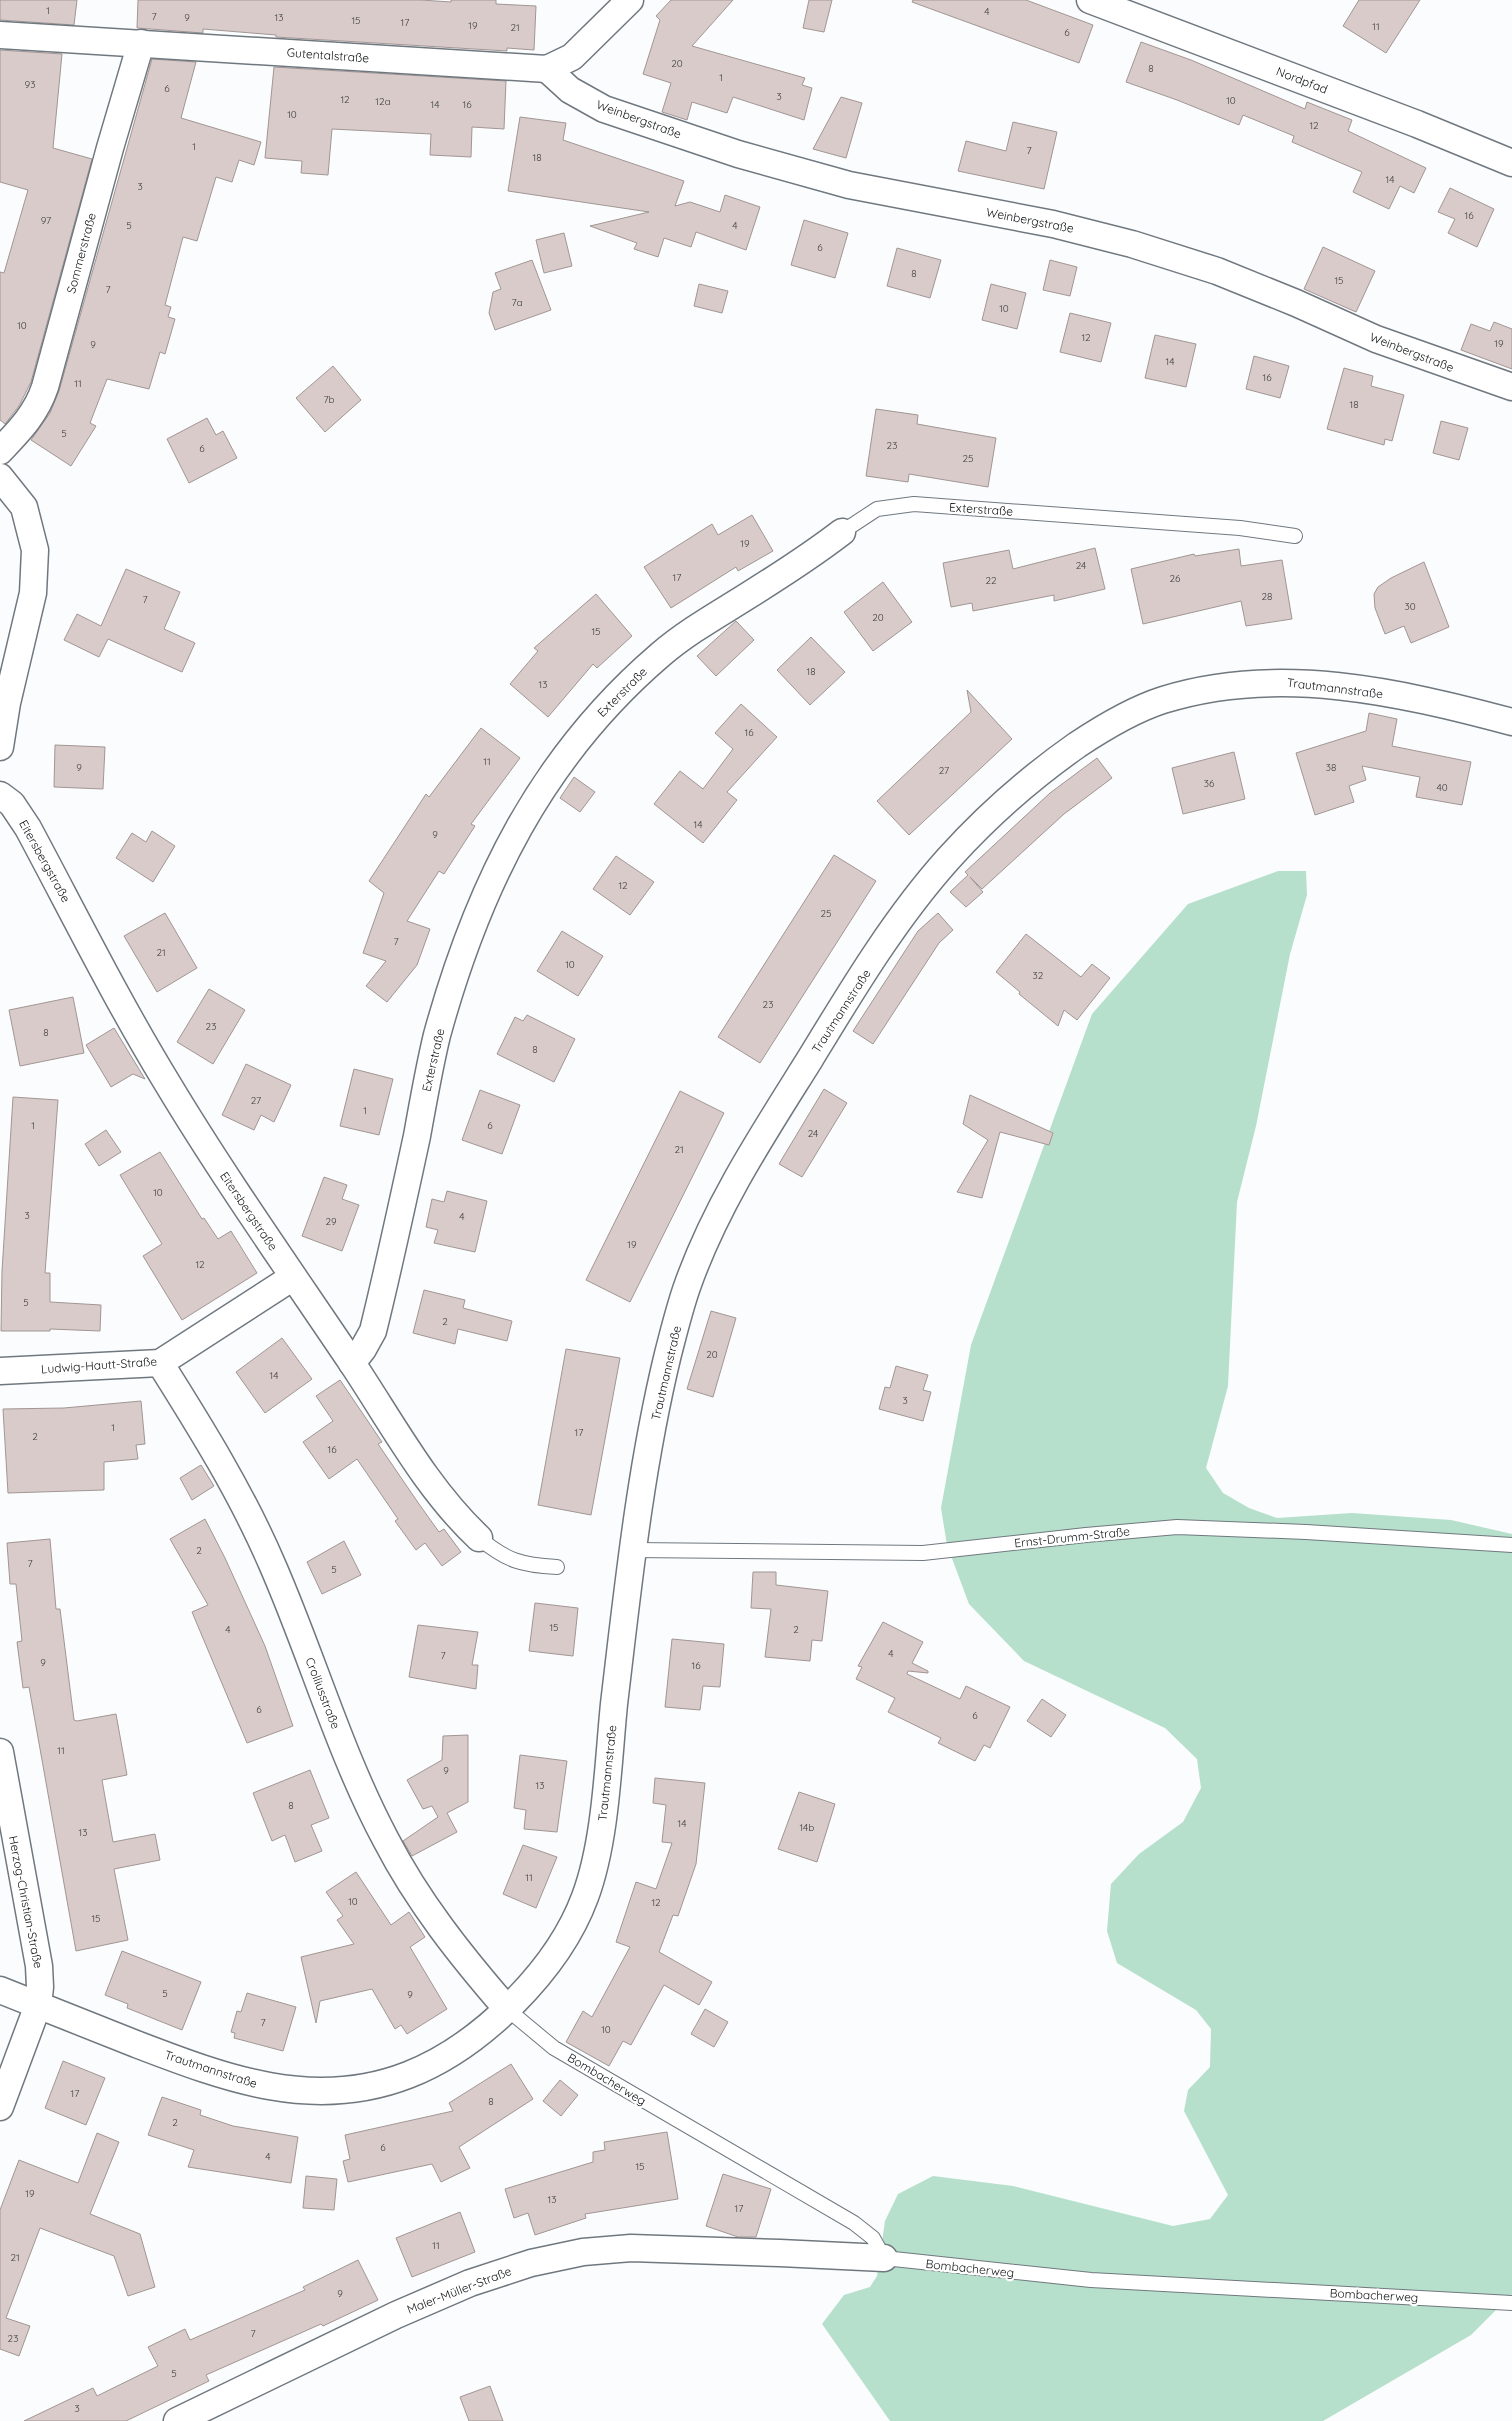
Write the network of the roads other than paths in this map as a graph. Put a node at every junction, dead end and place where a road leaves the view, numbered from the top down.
1 (630, 0) edge
2 (1090, 0) edge
3 (0, 35) edge
4 (141, 43) junction
5 (547, 68) junction
6 (1512, 163) edge
7 (1512, 387) edge
8 (0, 451) edge
9 (0, 477) edge
10 (842, 532) joint
11 (1295, 536) dead end
12 (1512, 722) edge
13 (0, 747) edge
14 (0, 795) edge
15 (293, 1277) junction
16 (160, 1363) junction
17 (352, 1363) junction
18 (0, 1370) edge
19 (479, 1538) joint
20 (1512, 1545) edge
21 (632, 1550) junction
22 (557, 1567) dead end
23 (0, 1752) edge
24 (0, 1990) edge
25 (38, 2005) junction
26 (507, 2009) junction
27 (0, 2107) edge
28 (884, 2258) junction
29 (1512, 2303) edge
30 (177, 2421) edge

1 - 5 street, Gutentalstraße
2 - 6 street, Nordpfad
3 - 4 street, Gutentalstraße
4 - 5 street, Gutentalstraße
4 - 8 street, Sommerstraße
5 - 7 street, Weinbergstraße
9 - 13 street
10 - 11 lane, Exterstraße
10 - 17 street, Exterstraße
12 - 21 street, Trautmannstraße
14 - 15 street, Eitersbergstraße
15 - 16 street, Ludwig-Hautt-Straße
15 - 17 street, Eitersbergstraße
16 - 18 street, Ludwig-Hautt-Straße
16 - 26 street, Crolliusstraße
17 - 19 street, Eitersbergstraße
19 - 22 lane, Eitersbergstraße
20 - 21 lane, Ernst-Drumm-Straße
21 - 26 street, Trautmannstraße
23 - 25 street, Herzog-Christian-Straße
24 - 25 street, Trautmannstraße
25 - 26 street, Trautmannstraße
25 - 27 street, Herzog-Christian-Straße
26 - 28 lane, Bombacherweg
28 - 29 lane, Bombacherweg
28 - 30 street, Maler-Müller-Straße

